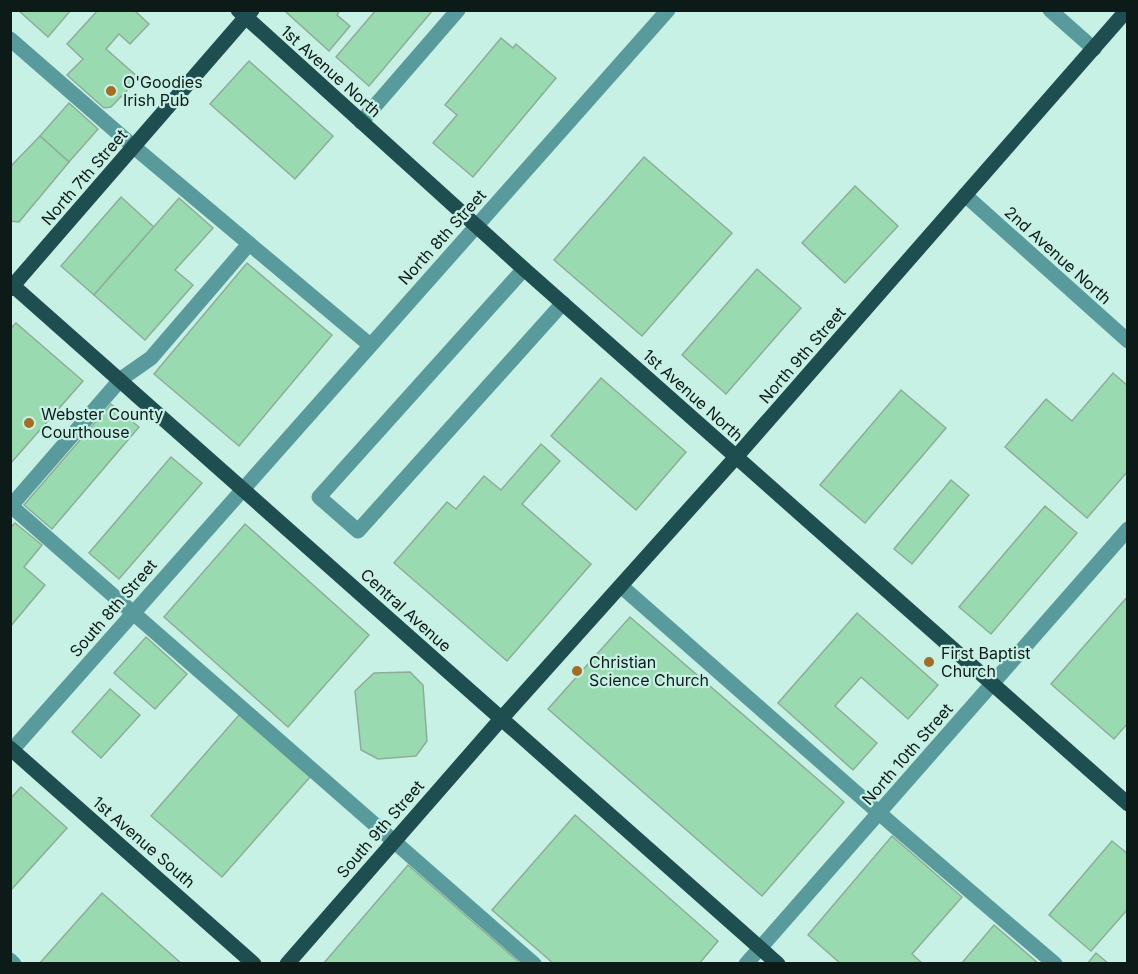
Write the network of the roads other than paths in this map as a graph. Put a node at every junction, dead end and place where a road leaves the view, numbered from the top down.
1 (458, 10) edge
2 (668, 10) edge
3 (1050, 10) edge
4 (1127, 10) edge
5 (245, 13) edge
6 (10, 39) edge
7 (1094, 49) junction
8 (361, 122) junction
9 (134, 147) junction
10 (965, 195) junction
11 (476, 226) junction
12 (249, 243) junction
13 (524, 269) junction
14 (11, 286) edge
15 (563, 303) junction
16 (1128, 341) edge
17 (370, 345) junction
18 (121, 379) junction
19 (736, 457) junction
20 (243, 488) junction
21 (11, 506) edge
22 (1128, 529) edge
23 (621, 586) junction
24 (132, 613) junction
25 (992, 684) junction
26 (501, 719) junction
27 (11, 750) edge
28 (1128, 804) edge
29 (879, 813) junction
30 (394, 841) junction
31 (760, 948) junction
32 (10, 960) edge
33 (14, 963) edge
34 (255, 963) edge
35 (287, 963) edge
36 (534, 963) edge
37 (746, 963) edge
38 (778, 963) edge
39 (1054, 963) edge

1 - 8 street
2 - 11 street, North 8th Street
3 - 7 street
4 - 7 main road, North 9th Street
5 - 8 main road, 1st Avenue North
5 - 9 main road, North 7th Street
6 - 9 street
7 - 10 main road, North 9th Street
8 - 11 main road, 1st Avenue North
9 - 12 street
9 - 14 main road, North 7th Street
10 - 16 street, 2nd Avenue North
10 - 19 main road, North 9th Street
11 - 13 main road, 1st Avenue North
11 - 17 street, North 8th Street
12 - 17 street
12 - 18 street
13 - 15 main road, 1st Avenue North
13 - 15 street
14 - 18 main road, Central Avenue
15 - 19 main road, 1st Avenue North
17 - 20 street, North 8th Street
18 - 20 main road, Central Avenue
18 - 21 street
19 - 23 main road, North 9th Street
19 - 25 main road, 1st Avenue North
20 - 24 street, South 8th Street
20 - 26 main road, Central Avenue
21 - 24 street
22 - 25 street, North 10th Street
23 - 26 main road, North 9th Street
23 - 29 street
24 - 27 street, South 8th Street
24 - 30 street
25 - 28 main road, 1st Avenue North
25 - 29 street, North 10th Street
26 - 30 main road, South 9th Street
26 - 31 main road, Central Avenue
27 - 34 main road, 1st Avenue South
29 - 31 street, North 10th Street
29 - 39 street
30 - 35 main road, South 9th Street
30 - 36 street
31 - 37 street, North 10th Street
31 - 38 main road, Central Avenue
32 - 33 street

